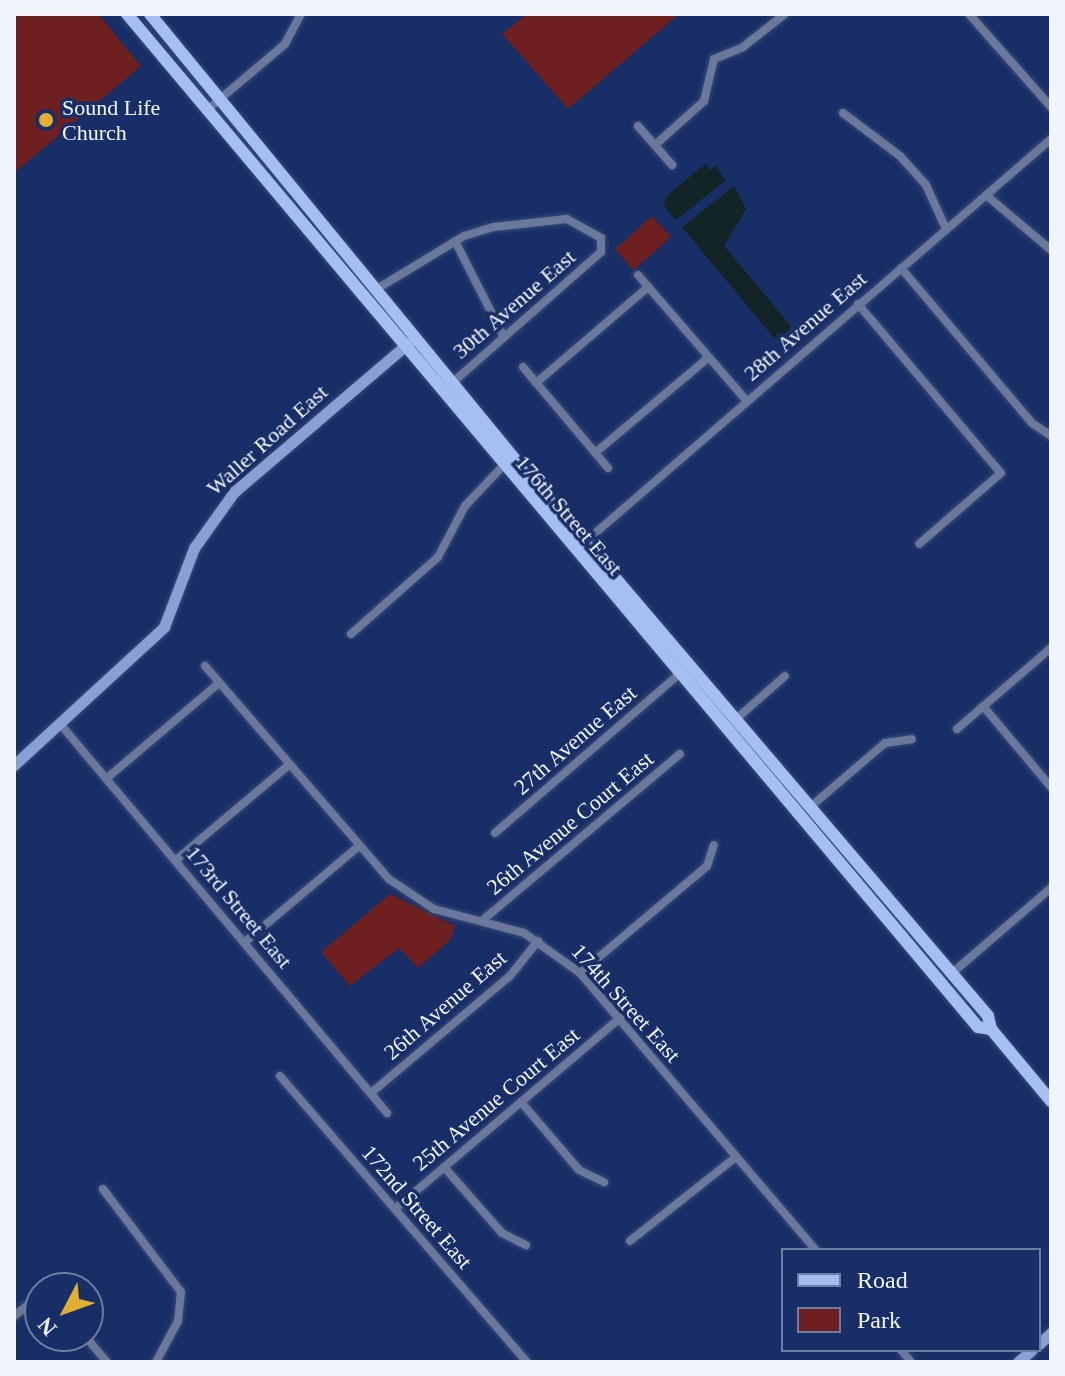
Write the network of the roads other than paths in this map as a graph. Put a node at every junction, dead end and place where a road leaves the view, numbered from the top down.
1 (127, 14) edge
2 (150, 14) edge
3 (301, 14) edge
4 (785, 14) edge
5 (969, 14) edge
6 (218, 100) junction
7 (1051, 107) edge
8 (207, 110) junction
9 (843, 113) dead end
10 (638, 126) dead end
11 (1051, 139) edge
12 (655, 145) junction
13 (672, 165) dead end
14 (986, 195) junction
15 (946, 229) junction
16 (455, 241) junction
17 (1051, 250) edge
18 (901, 268) junction
19 (638, 275) dead end
20 (648, 287) junction
21 (375, 290) junction
22 (858, 304) junction
23 (504, 337) junction
24 (414, 338) junction
25 (402, 348) junction
26 (709, 357) junction
27 (523, 367) dead end
28 (452, 383) junction
29 (536, 383) junction
30 (746, 400) junction
31 (1051, 436) edge
32 (595, 453) junction
33 (502, 467) junction
34 (608, 468) dead end
35 (533, 502) junction
36 (585, 542) junction
37 (919, 544) dead end
38 (351, 634) dead end
39 (1051, 648) edge
40 (205, 666) dead end
41 (679, 674) junction
42 (785, 676) dead end
43 (218, 684) junction
44 (983, 706) junction
45 (736, 719) junction
46 (61, 725) junction
47 (957, 729) dead end
48 (912, 739) dead end
49 (680, 754) dead end
50 (14, 765) edge
51 (289, 765) junction
52 (1051, 767) edge
53 (760, 770) junction
54 (1042, 775) junction
55 (107, 778) junction
56 (1051, 787) edge
57 (809, 808) junction
58 (819, 820) junction
59 (495, 833) dead end
60 (714, 845) dead end
61 (358, 847) junction
62 (176, 860) junction
63 (1050, 892) edge
64 (484, 919) junction
65 (538, 941) junction
66 (245, 942) junction
67 (580, 973) junction
68 (951, 974) junction
69 (620, 1018) junction
70 (991, 1029) junction
71 (280, 1076) dead end
72 (371, 1093) junction
73 (1051, 1101) edge
74 (521, 1102) junction
75 (387, 1113) dead end
76 (736, 1157) junction
77 (444, 1167) junction
78 (604, 1182) dead end
79 (103, 1189) dead end
80 (396, 1208) junction
81 (630, 1241) dead end
82 (526, 1245) dead end
83 (814, 1248) edge
84 (156, 1362) edge
85 (527, 1362) edge

1 - 8 main road, 176th Street East
2 - 6 main road, 176th Street East
3 - 6 street
4 - 12 street
5 - 7 street
6 - 8 street
6 - 21 main road, 176th Street East
8 - 25 main road, 176th Street East
9 - 15 street
10 - 12 street
11 - 14 street, 28th Avenue East
12 - 13 street
14 - 15 street, 28th Avenue East
14 - 17 street
15 - 18 street, 28th Avenue East
16 - 21 street
16 - 23 street
16 - 23 street, 30th Avenue East
18 - 22 street, 28th Avenue East
18 - 31 street
19 - 20 street
20 - 26 street
20 - 29 street
21 - 24 main road, 176th Street East
22 - 30 street, 28th Avenue East
22 - 37 street
23 - 28 street, 30th Avenue East
24 - 25 street, Waller Road East
24 - 28 main road, 176th Street East
25 - 33 main road, 176th Street East
25 - 46 street, Waller Road East
26 - 30 street
26 - 32 street
27 - 29 street
28 - 36 main road, 176th Street East
29 - 32 street
30 - 36 street, 28th Avenue East
32 - 34 street
33 - 35 main road, 176th Street East
33 - 38 street
35 - 36 main road
35 - 41 main road, 176th Street East
36 - 45 main road, 176th Street East
39 - 44 street
40 - 43 street, 174th Street East
41 - 53 main road, 176th Street East
41 - 59 street, 27th Avenue East
42 - 45 street
43 - 51 street, 174th Street East
43 - 55 street
44 - 47 street
44 - 54 street
45 - 57 main road, 176th Street East
46 - 50 street, Waller Road East
46 - 55 street, 173rd Street East
48 - 57 street
49 - 64 street, 26th Avenue Court East
51 - 61 street, 174th Street East
51 - 62 street
52 - 54 street
53 - 58 main road
53 - 70 main road, 176th Street East
54 - 56 street
55 - 62 street, 173rd Street East
57 - 58 main road, 176th Street East
58 - 68 main road, 176th Street East
60 - 67 street
61 - 64 street, 174th Street East
61 - 66 street
62 - 66 street, 173rd Street East
63 - 68 street
64 - 65 street, 174th Street East
65 - 67 street, 174th Street East
65 - 72 street, 26th Avenue East
66 - 72 street, 173rd Street East
67 - 69 street, 174th Street East
68 - 70 main road, 176th Street East
69 - 74 street, 25th Avenue Court East
69 - 76 street, 174th Street East
70 - 73 main road, 176th Street East
71 - 80 street, 172nd Street East
72 - 75 street, 173rd Street East
74 - 77 street, 25th Avenue Court East
74 - 78 street
76 - 81 street
76 - 83 street, 174th Street East
77 - 80 street, 25th Avenue Court East
77 - 82 street
79 - 84 street
80 - 85 street, 172nd Street East

